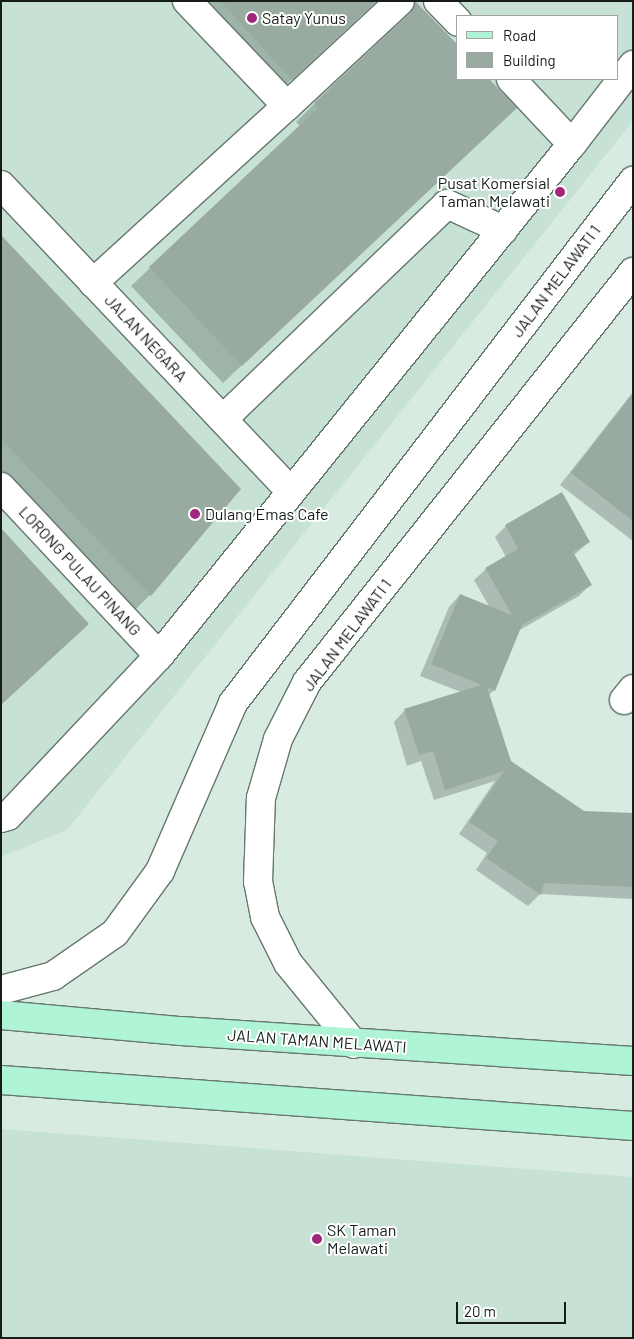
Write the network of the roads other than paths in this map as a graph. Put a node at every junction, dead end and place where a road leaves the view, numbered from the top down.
1 (187, 1) edge
2 (400, 1) edge
3 (438, 1) edge
4 (456, 20) edge
5 (633, 65) edge
6 (512, 80) edge
7 (287, 106) junction
8 (572, 144) junction
9 (633, 181) edge
10 (1, 185) edge
11 (503, 230) junction
12 (633, 272) edge
13 (94, 283) junction
14 (223, 419) junction
15 (1, 487) edge
16 (291, 492) junction
17 (159, 656) junction
18 (4, 815) edge
19 (1, 990) edge
20 (1, 1015) edge
21 (354, 1044) junction
22 (633, 1061) edge
23 (1, 1080) edge
24 (633, 1126) edge

1 - 7 street
2 - 7 street
3 - 4 street
5 - 8 street
6 - 8 street
7 - 13 street
8 - 11 street
9 - 19 street, JALAN MELAWATI 1
10 - 13 street, JALAN NEGARA
11 - 14 street
11 - 16 street
12 - 21 street, JALAN MELAWATI 1
13 - 14 street, JALAN NEGARA
14 - 16 street, JALAN NEGARA
15 - 17 street, LORONG PULAU PINANG
16 - 17 street
17 - 18 street
20 - 21 main road, JALAN TAMAN MELAWATI
21 - 22 main road, JALAN TAMAN MELAWATI
23 - 24 main road

